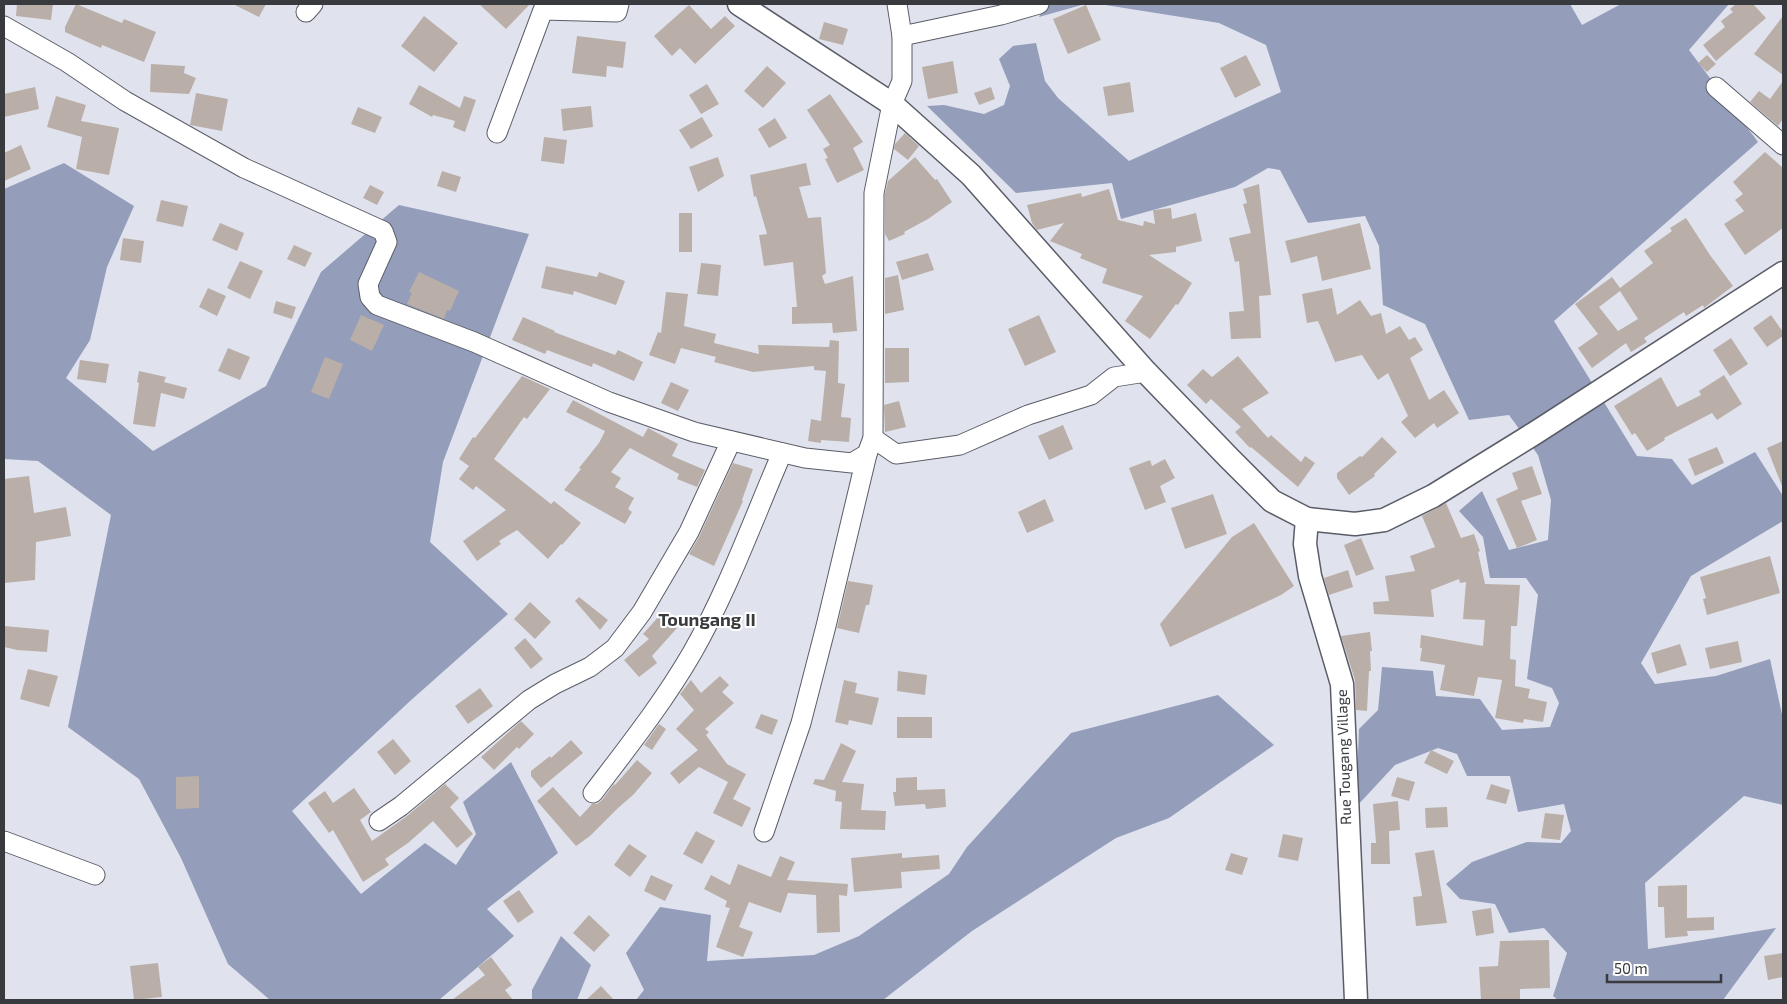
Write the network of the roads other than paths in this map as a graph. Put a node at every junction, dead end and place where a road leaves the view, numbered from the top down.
1 (619, 4) edge
2 (739, 4) edge
3 (897, 4) edge
4 (1039, 4) edge
5 (4, 26) edge
6 (902, 36) junction
7 (1716, 87) dead end
8 (892, 104) junction
9 (497, 132) dead end
10 (1783, 145) edge
11 (1783, 273) edge
12 (1146, 372) junction
13 (731, 441) junction
14 (870, 446) junction
15 (782, 453) junction
16 (1308, 519) junction
17 (593, 793) dead end
18 (379, 821) dead end
19 (764, 832) dead end
20 (4, 841) edge
21 (95, 875) dead end
22 (1356, 1000) edge

1 - 9 street
2 - 8 street
3 - 6 street
4 - 6 street
5 - 13 street
6 - 8 street
7 - 10 street
8 - 12 street
8 - 14 street
11 - 16 street
12 - 14 street
12 - 16 street
13 - 15 street
13 - 18 street
14 - 15 street
14 - 19 street
15 - 17 street
16 - 22 street, Rue Tougang Village
20 - 21 street

